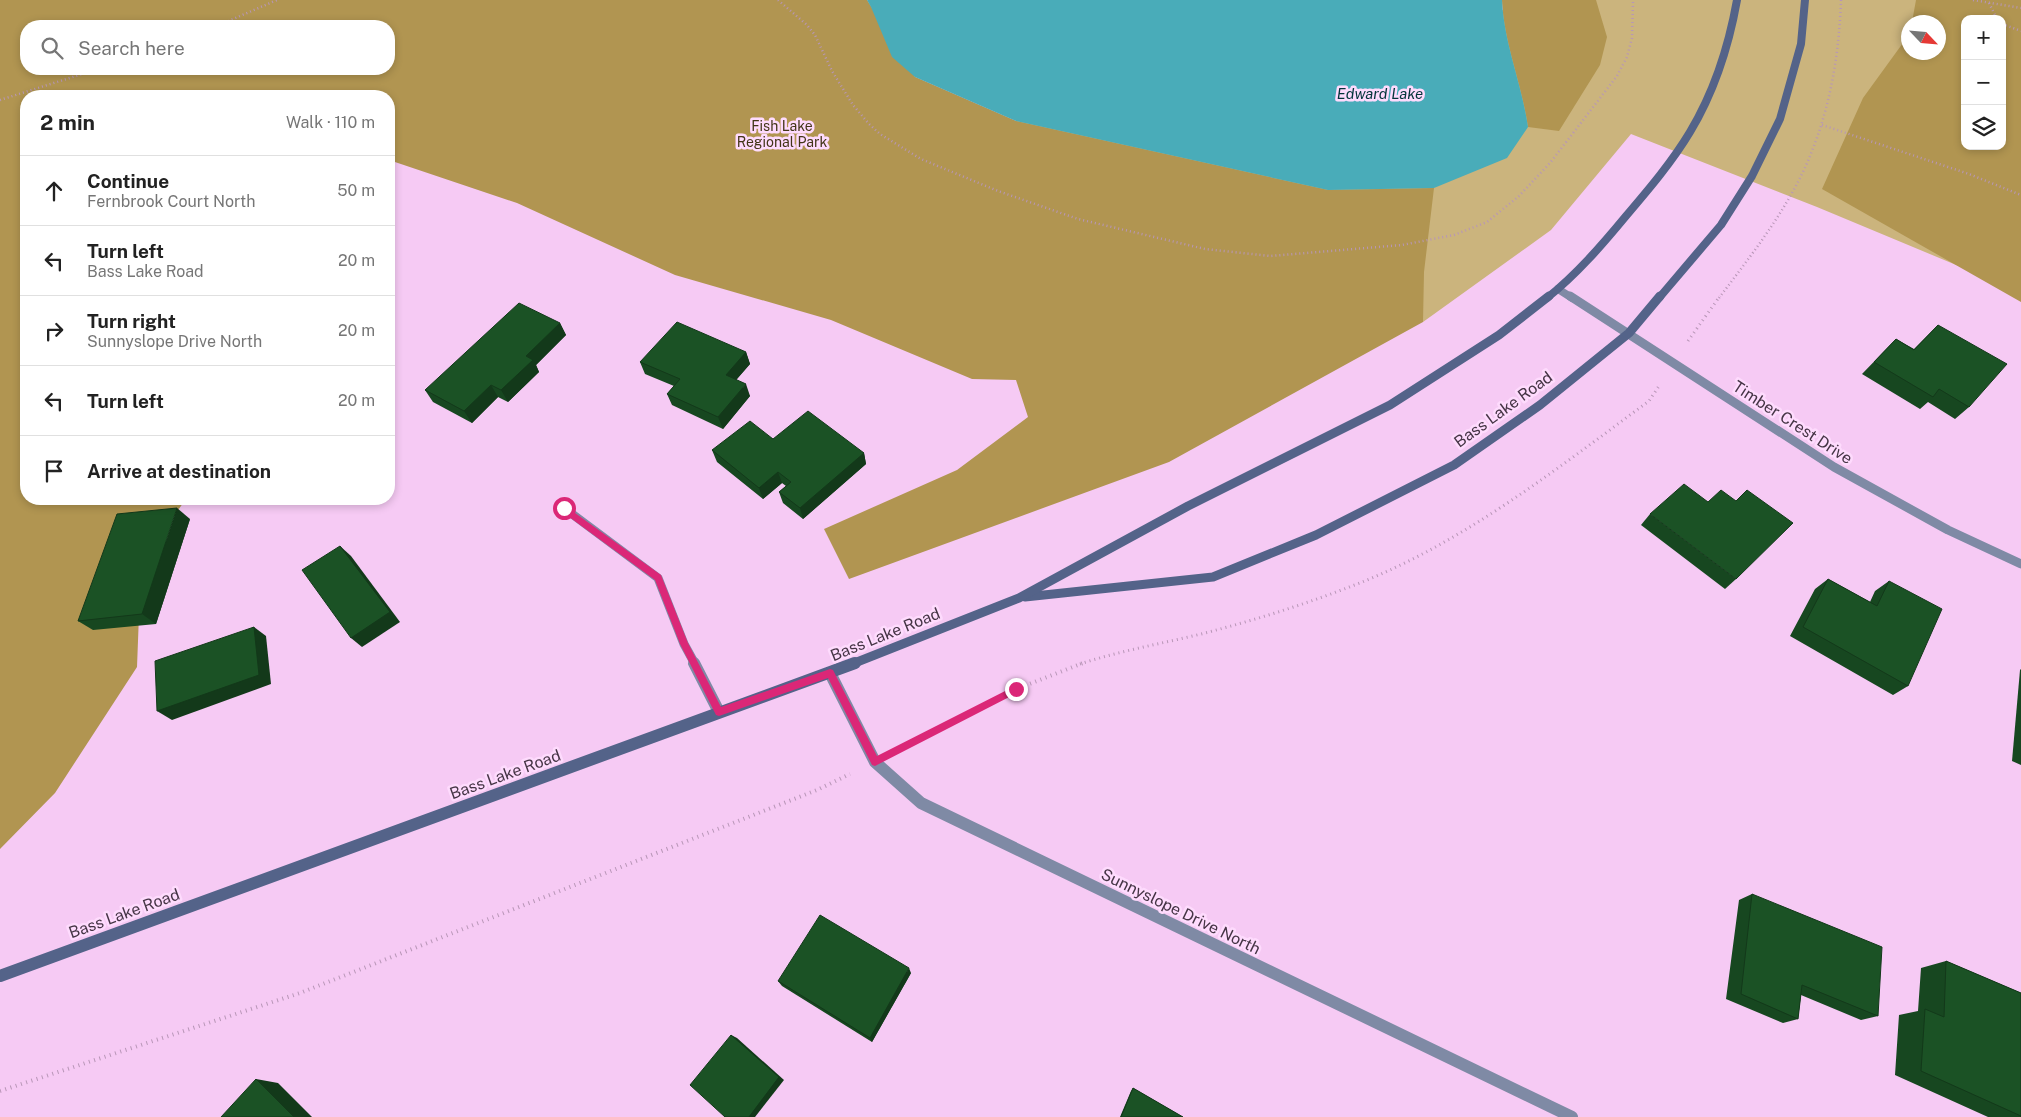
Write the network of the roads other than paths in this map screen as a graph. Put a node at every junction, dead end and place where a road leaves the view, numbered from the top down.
1 (1737, 0) edge
2 (1805, 0) edge
3 (1558, 288) junction
4 (1630, 333) junction
5 (564, 508) dead end
6 (2021, 564) edge
7 (1020, 598) junction
8 (830, 673) junction
9 (719, 712) junction
10 (0, 976) edge
11 (1572, 1117) edge

1 - 3 main road, Bass Lake Road
2 - 4 main road, Bass Lake Road
3 - 4 street, Timber Crest Drive
3 - 7 main road, Bass Lake Road
4 - 6 street, Timber Crest Drive
4 - 7 main road, Bass Lake Road
5 - 9 street
7 - 8 main road, Bass Lake Road
8 - 9 main road, Bass Lake Road
8 - 11 street, Sunnyslope Drive North
9 - 10 main road, Bass Lake Road

